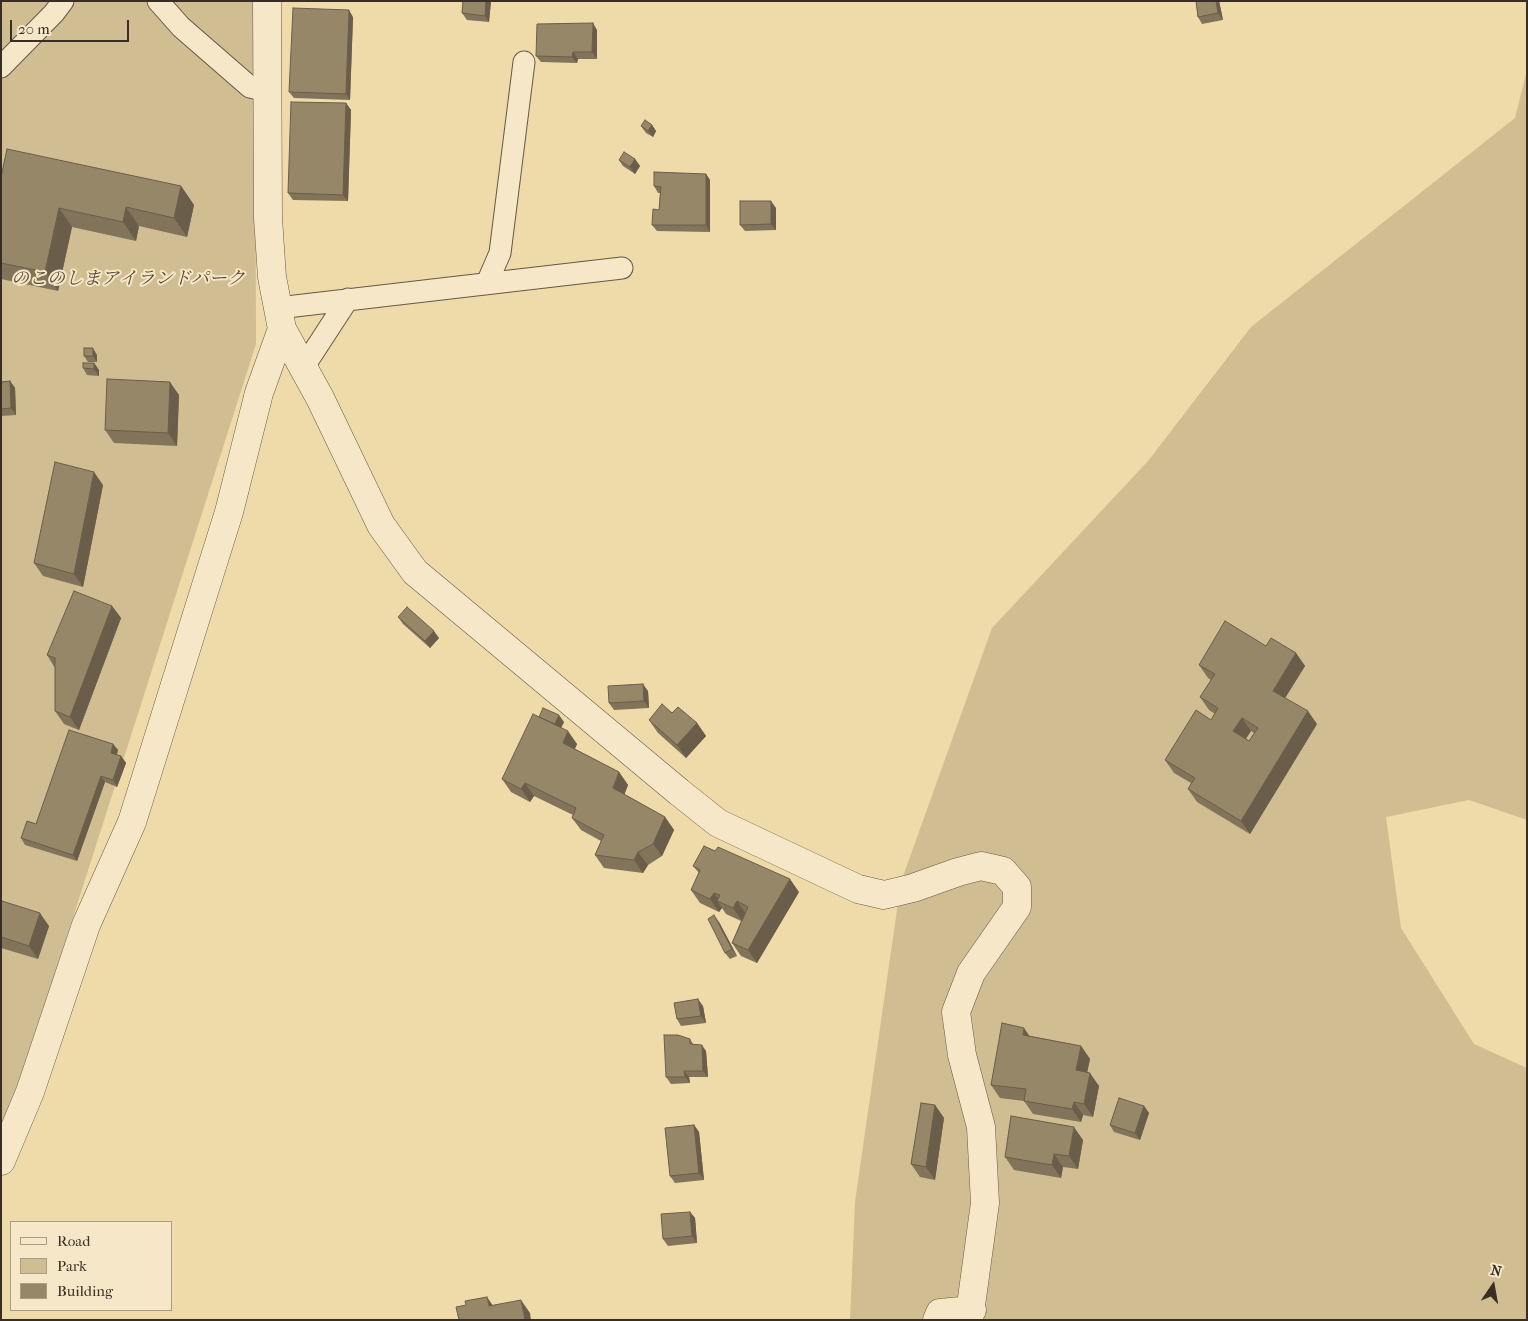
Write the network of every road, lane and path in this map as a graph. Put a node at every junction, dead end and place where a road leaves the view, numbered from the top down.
1 (63, 1) edge
2 (158, 1) edge
3 (267, 1) edge
4 (524, 62) dead end
5 (1, 67) edge
6 (267, 92) junction
7 (622, 268) dead end
8 (487, 283) junction
9 (348, 299) junction
10 (280, 318) junction
11 (303, 368) junction
12 (1, 1161) edge
13 (971, 1315) edge
14 (937, 1320) edge

1 - 5 lane
2 - 6 lane
3 - 6 street
4 - 8 lane
6 - 10 street
7 - 8 lane
8 - 9 lane
9 - 10 lane
9 - 11 lane
10 - 11 street
10 - 12 street
11 - 13 street
13 - 14 street

